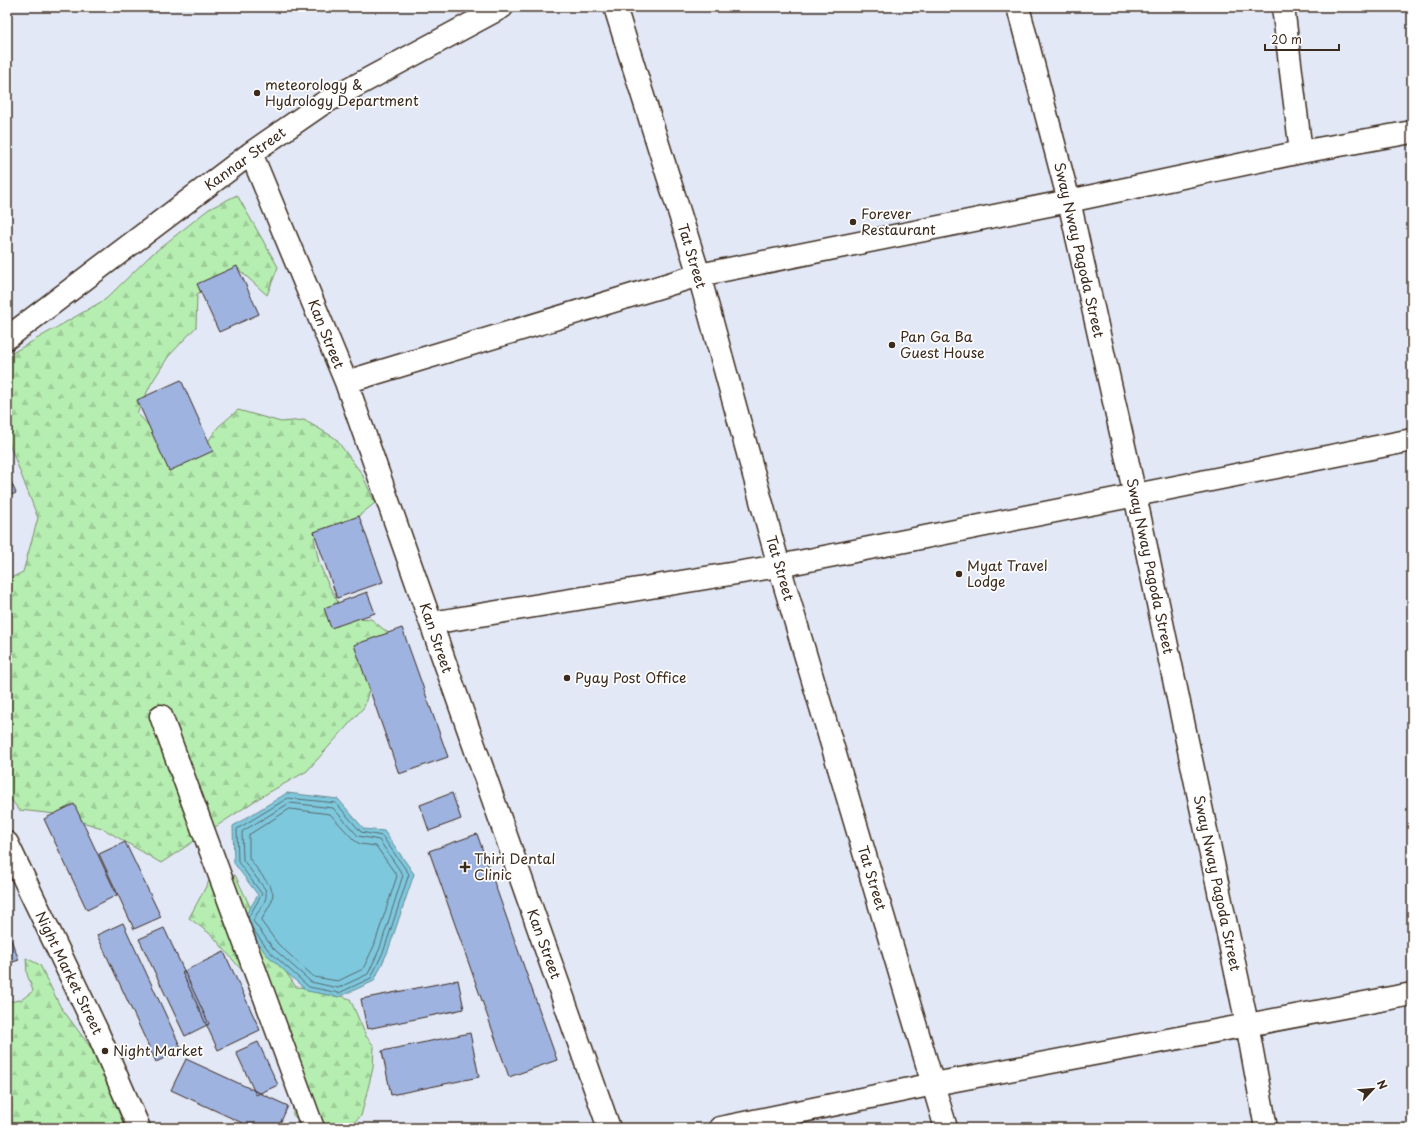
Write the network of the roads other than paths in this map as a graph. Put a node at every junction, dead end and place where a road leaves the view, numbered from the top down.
1 (502, 7) edge
2 (615, 7) edge
3 (1018, 7) edge
4 (1282, 7) edge
5 (1412, 132) edge
6 (1301, 152) junction
7 (251, 153) junction
8 (1069, 201) junction
9 (699, 275) junction
10 (7, 338) edge
11 (346, 382) junction
12 (1412, 440) edge
13 (1135, 495) junction
14 (779, 566) junction
15 (431, 623) junction
16 (161, 716) dead end
17 (7, 843) edge
18 (1412, 994) edge
19 (1246, 1024) junction
20 (934, 1084) junction
21 (140, 1127) edge
22 (313, 1128) edge
23 (610, 1128) edge
24 (720, 1128) edge
25 (946, 1128) edge
26 (1266, 1128) edge

1 - 7 street, Kannar Street
2 - 9 street, Tat Street
3 - 8 street, Sway Nway Pagoda Street
4 - 6 street
5 - 6 street
6 - 8 street
7 - 10 street, Kannar Street
7 - 11 street, Kan Street
8 - 9 street
8 - 13 street, Sway Nway Pagoda Street
9 - 11 street
9 - 14 street, Tat Street
11 - 15 street, Kan Street
12 - 13 street
13 - 14 street
13 - 19 street, Sway Nway Pagoda Street
14 - 15 street
14 - 20 street, Tat Street
15 - 23 street, Kan Street
16 - 22 street
17 - 21 street, Night Market Street
18 - 19 street
19 - 20 street
19 - 26 street, Sway Nway Pagoda Street
20 - 24 street
20 - 25 street, Tat Street

